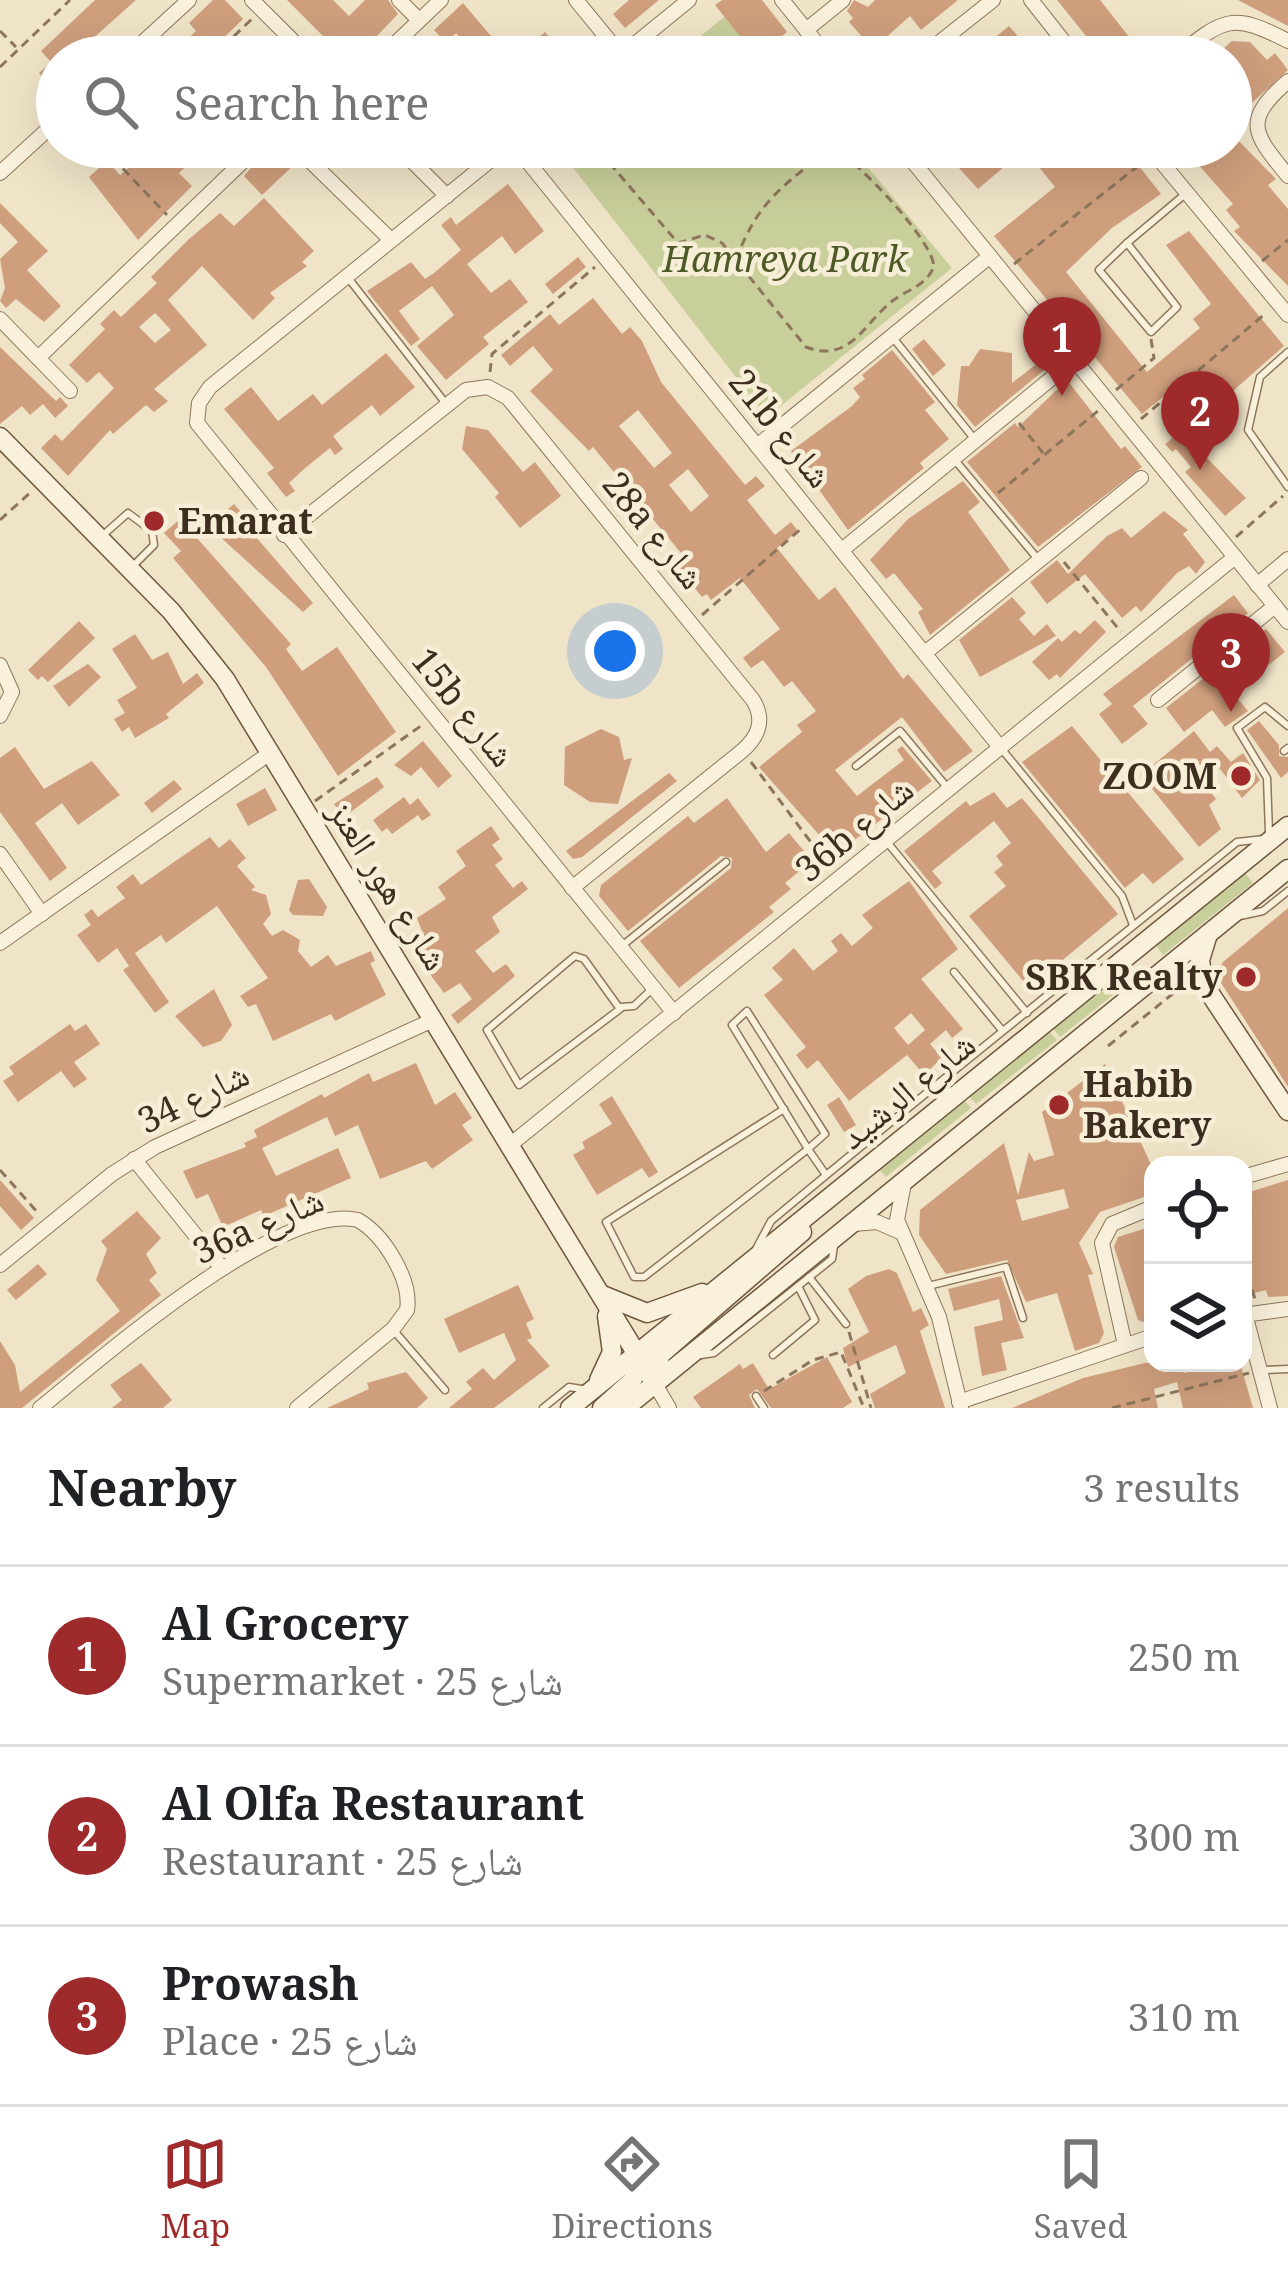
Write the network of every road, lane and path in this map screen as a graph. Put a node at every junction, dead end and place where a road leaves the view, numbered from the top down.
1 (70, 0) edge
2 (189, 0) edge
3 (399, 0) edge
4 (441, 0) edge
5 (576, 0) edge
6 (689, 0) edge
7 (782, 0) edge
8 (843, 0) edge
9 (993, 0) edge
10 (1031, 0) edge
11 (257, 5) edge
12 (418, 19) junction
13 (806, 30) junction
14 (0, 31) edge
15 (1286, 34) edge
16 (150, 36) edge
17 (230, 36) edge
18 (288, 36) edge
19 (401, 36) edge
20 (604, 36) edge
21 (645, 36) edge
22 (811, 36) edge
23 (948, 36) edge
24 (1059, 36) edge
25 (1206, 36) edge
26 (18, 49) junction
27 (0, 67) edge
28 (1288, 81) edge
29 (36, 140) edge
30 (122, 168) edge
31 (236, 168) edge
32 (317, 168) edge
33 (419, 168) edge
34 (484, 168) edge
35 (529, 168) edge
36 (614, 168) edge
37 (807, 168) edge
38 (859, 168) edge
39 (918, 168) edge
40 (1130, 168) edge
41 (1167, 168) edge
42 (0, 173) edge
43 (1288, 176) edge
44 (1187, 193) junction
45 (447, 196) junction
46 (176, 225) junction
47 (392, 240) junction
48 (1288, 240) edge
49 (1127, 242) junction
50 (990, 256) junction
51 (606, 259) junction
52 (736, 260) junction
53 (1251, 270) junction
54 (1003, 272) junction
55 (347, 277) junction
56 (1283, 309) edge
57 (0, 319) edge
58 (1149, 332) junction
59 (892, 336) junction
60 (1288, 352) edge
61 (38, 358) junction
62 (1075, 359) junction
63 (488, 387) junction
64 (70, 391) dead end
65 (1106, 398) junction
66 (447, 405) junction
67 (1011, 412) junction
68 (1130, 428) junction
69 (0, 437) edge
70 (976, 441) junction
71 (757, 446) junction
72 (1044, 455) junction
73 (954, 459) junction
74 (1141, 478) dead end
75 (43, 481) junction
76 (1288, 490) edge
77 (989, 501) junction
78 (814, 517) junction
79 (0, 520) edge
80 (284, 535) junction
81 (100, 538) junction
82 (842, 550) junction
83 (1231, 552) junction
84 (1288, 559) edge
85 (1039, 560) junction
86 (1064, 562) dead end
87 (130, 569) junction
88 (1257, 584) junction
89 (1275, 606) junction
90 (1288, 622) edge
91 (692, 624) junction
92 (1130, 643) junction
93 (925, 653) junction
94 (0, 665) edge
95 (1158, 700) dead end
96 (0, 716) edge
97 (433, 717) junction
98 (1288, 726) edge
99 (999, 746) junction
100 (742, 751) junction
101 (270, 752) junction
102 (856, 766) dead end
103 (948, 789) junction
104 (304, 809) junction
105 (1288, 826) edge
106 (1270, 840) junction
107 (887, 842) junction
108 (0, 854) edge
109 (726, 862) dead end
110 (1288, 869) edge
111 (840, 880) junction
112 (572, 888) junction
113 (1288, 892) edge
114 (42, 914) junction
115 (1230, 915) junction
116 (1133, 925) junction
117 (1208, 934) junction
118 (0, 943) edge
119 (620, 947) junction
120 (954, 972) dead end
121 (654, 988) junction
122 (1209, 994) junction
123 (621, 1007) junction
124 (674, 1013) junction
125 (1027, 1013) junction
126 (434, 1020) junction
127 (1001, 1029) junction
128 (1108, 1046) dead end
129 (1286, 1107) edge
130 (784, 1109) junction
131 (510, 1145) junction
132 (808, 1149) junction
133 (134, 1159) junction
134 (1287, 1162) edge
135 (0, 1170) edge
136 (1252, 1174) edge
137 (826, 1175) junction
138 (904, 1183) junction
139 (826, 1199) junction
140 (1144, 1210) edge
141 (49, 1225) junction
142 (851, 1225) junction
143 (900, 1232) junction
144 (834, 1239) junction
145 (754, 1260) junction
146 (0, 1265) edge
147 (221, 1268) junction
148 (809, 1277) junction
149 (722, 1286) junction
150 (798, 1286) junction
151 (928, 1286) junction
152 (601, 1294) junction
153 (1288, 1309) edge
154 (1252, 1314) edge
155 (1023, 1318) dead end
156 (846, 1324) joint
157 (393, 1329) junction
158 (1252, 1329) edge
159 (1144, 1339) edge
160 (1125, 1345) junction
161 (692, 1354) junction
162 (773, 1354) dead end
163 (640, 1355) junction
164 (1288, 1369) edge
165 (1260, 1370) junction
166 (655, 1384) junction
167 (445, 1390) dead end
168 (596, 1396) edge
169 (756, 1396) joint
170 (960, 1405) edge
171 (40, 1408) edge
172 (297, 1408) edge
173 (543, 1408) edge
174 (570, 1408) edge
175 (625, 1408) edge
176 (669, 1408) edge
177 (764, 1408) edge
178 (867, 1408) edge
179 (1112, 1408) edge
180 (1270, 1408) edge

1 - 26 path
2 - 16 street
3 - 12 street
4 - 12 street
5 - 20 street
6 - 21 street
7 - 13 street
8 - 13 street
9 - 23 street
10 - 24 street
11 - 17 path
11 - 18 street
12 - 19 street
13 - 22 street
14 - 26 path
15 - 25 street
26 - 27 path
28 - 43 street
29 - 42 street
30 - 46 path
31 - 46 street
32 - 47 street
33 - 45 street
34 - 45 street
35 - 51 street, 21b شارع
36 - 52 path
37 - 52 path
38 - 52 path
39 - 50 street
40 - 54 path
41 - 44 street
44 - 49 lane
44 - 53 street
45 - 47 street
46 - 61 street
47 - 55 street
48 - 53 path
49 - 58 lane
49 - 58 lane
50 - 54 street
50 - 59 street
51 - 63 path
51 - 71 street, 21b شارع
53 - 56 street
54 - 62 street
55 - 66 lane
55 - 80 street, 15b شارع
56 - 68 path
57 - 61 street
58 - 65 path
59 - 70 lane
59 - 71 street
60 - 76 lane
61 - 64 street
62 - 65 street
62 - 67 street
63 - 66 street
63 - 91 street, 28a شارع
65 - 68 street
65 - 72 path
66 - 80 street
67 - 70 street
67 - 72 path
68 - 83 street
69 - 75 main road, شارع هور العنز
70 - 73 street
71 - 78 street, 21b شارع
72 - 77 path
73 - 77 lane
73 - 82 street
74 - 85 street
75 - 79 path
75 - 81 main road, شارع هور العنز
76 - 83 path
77 - 85 lane
78 - 82 street, 21b شارع
78 - 91 path
80 - 97 street, 15b شارع
81 - 87 main road, شارع هور العنز
81 - 87 lane
82 - 93 street, 21b شارع
83 - 88 street
83 - 92 street, 36b شارع
84 - 88 street
85 - 93 street
86 - 92 path
87 - 101 main road, شارع هور العنز
88 - 89 street
89 - 90 street
89 - 95 street
91 - 100 street, 28a شارع
92 - 99 street, 36b شارع
93 - 99 street, 21b شارع
94 - 96 street
97 - 104 path
97 - 112 street, 15b شارع
98 - 106 lane
99 - 103 street, 36b شارع
99 - 116 lane
100 - 111 path
100 - 112 street
101 - 104 main road, شارع هور العنز
101 - 114 street
102 - 103 lane
103 - 107 street, 36b شارع
104 - 126 main road, شارع هور العنز
105 - 106 main road, شارع الرشيد
106 - 116 lane
106 - 139 main road, شارع الرشيد
107 - 111 street, 36b شارع
107 - 125 lane
108 - 114 street
109 - 119 lane
110 - 115 main road, شارع الرشيد
111 - 124 street, 36b شارع
112 - 119 street, 15b شارع
113 - 115 lane
114 - 118 street
115 - 117 main road, شارع الرشيد
116 - 125 lane
117 - 122 main road
117 - 138 main road, شارع الرشيد
119 - 121 street, 15b شارع
120 - 127 lane
121 - 123 lane
121 - 124 street, 15b شارع
122 - 128 path
122 - 129 main road
123 - 123 lane
124 - 131 street, 36b شارع
125 - 127 lane
126 - 131 main road, شارع هور العنز
126 - 133 street, شارع 34
127 - 137 lane
130 - 132 lane
130 - 132 lane
130 - 132 lane
131 - 152 main road, شارع هور العنز
132 - 137 lane
133 - 141 street, شارع 34
133 - 147 street
134 - 136 street
135 - 141 path
137 - 145 lane
138 - 142 main road, شارع الرشيد
138 - 143 street
139 - 145 main road, شارع الرشيد
139 - 166 main road
140 - 160 street
141 - 146 street, شارع 34
142 - 143 street
142 - 144 main road, شارع الرشيد
143 - 151 street
144 - 148 lane
144 - 161 main road, شارع الرشيد
145 - 149 main road, شارع الرشيد
147 - 157 street, 36a شارع
147 - 171 street, 36a شارع
148 - 150 lane
148 - 156 lane
149 - 152 main road
149 - 163 main road, شارع الرشيد
150 - 161 lane
150 - 162 lane
151 - 155 lane
151 - 170 street
152 - 163 main road, شارع هور العنز
152 - 168 main road
153 - 154 street
156 - 178 path
157 - 167 lane
157 - 172 street
158 - 165 street
159 - 160 street
160 - 170 street
161 - 166 main road, شارع الرشيد
163 - 166 main road, شارع هور العنز
163 - 168 main road, شارع الرشيد
164 - 165 lane
165 - 179 path
165 - 180 street
166 - 175 main road, شارع الرشيد
166 - 176 street, شارع هور العنز
168 - 173 lane
168 - 174 main road, شارع الرشيد
169 - 177 lane
169 - 178 path

